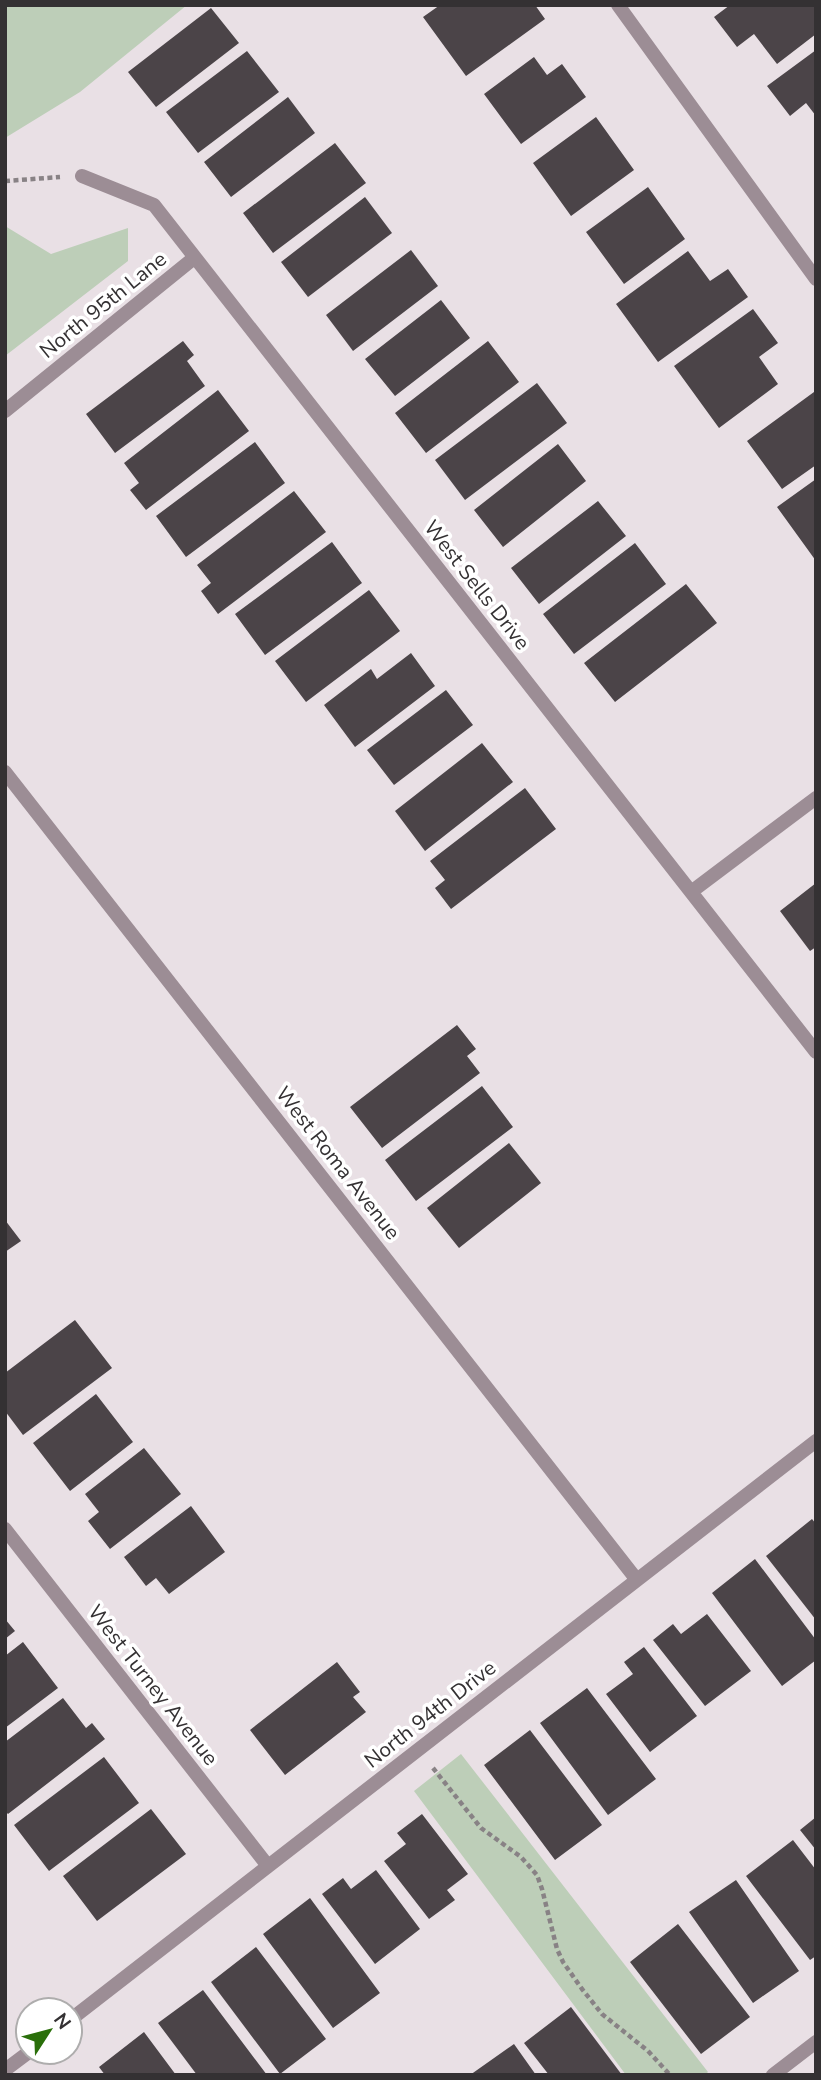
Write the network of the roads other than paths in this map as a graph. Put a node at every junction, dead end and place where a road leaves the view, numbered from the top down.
1 (618, 5) edge
2 (82, 176) road end
3 (194, 258) junction
4 (816, 279) edge
5 (5, 411) edge
6 (5, 772) edge
7 (816, 798) edge
8 (691, 892) junction
9 (816, 1052) edge
10 (816, 1442) edge
11 (5, 1529) edge
12 (636, 1580) junction
13 (268, 1866) junction
14 (84, 2009) edge
15 (816, 2042) edge
16 (773, 2075) edge

1 - 4 street
2 - 3 street, West Sells Drive
3 - 5 street, North 95th Lane
3 - 8 street, West Sells Drive
6 - 12 street, West Roma Avenue
7 - 8 street
8 - 9 street, West Sells Drive
10 - 12 street, North 94th Drive
11 - 13 street, West Turney Avenue
12 - 13 street, North 94th Drive
13 - 14 street, North 94th Drive
15 - 16 street

